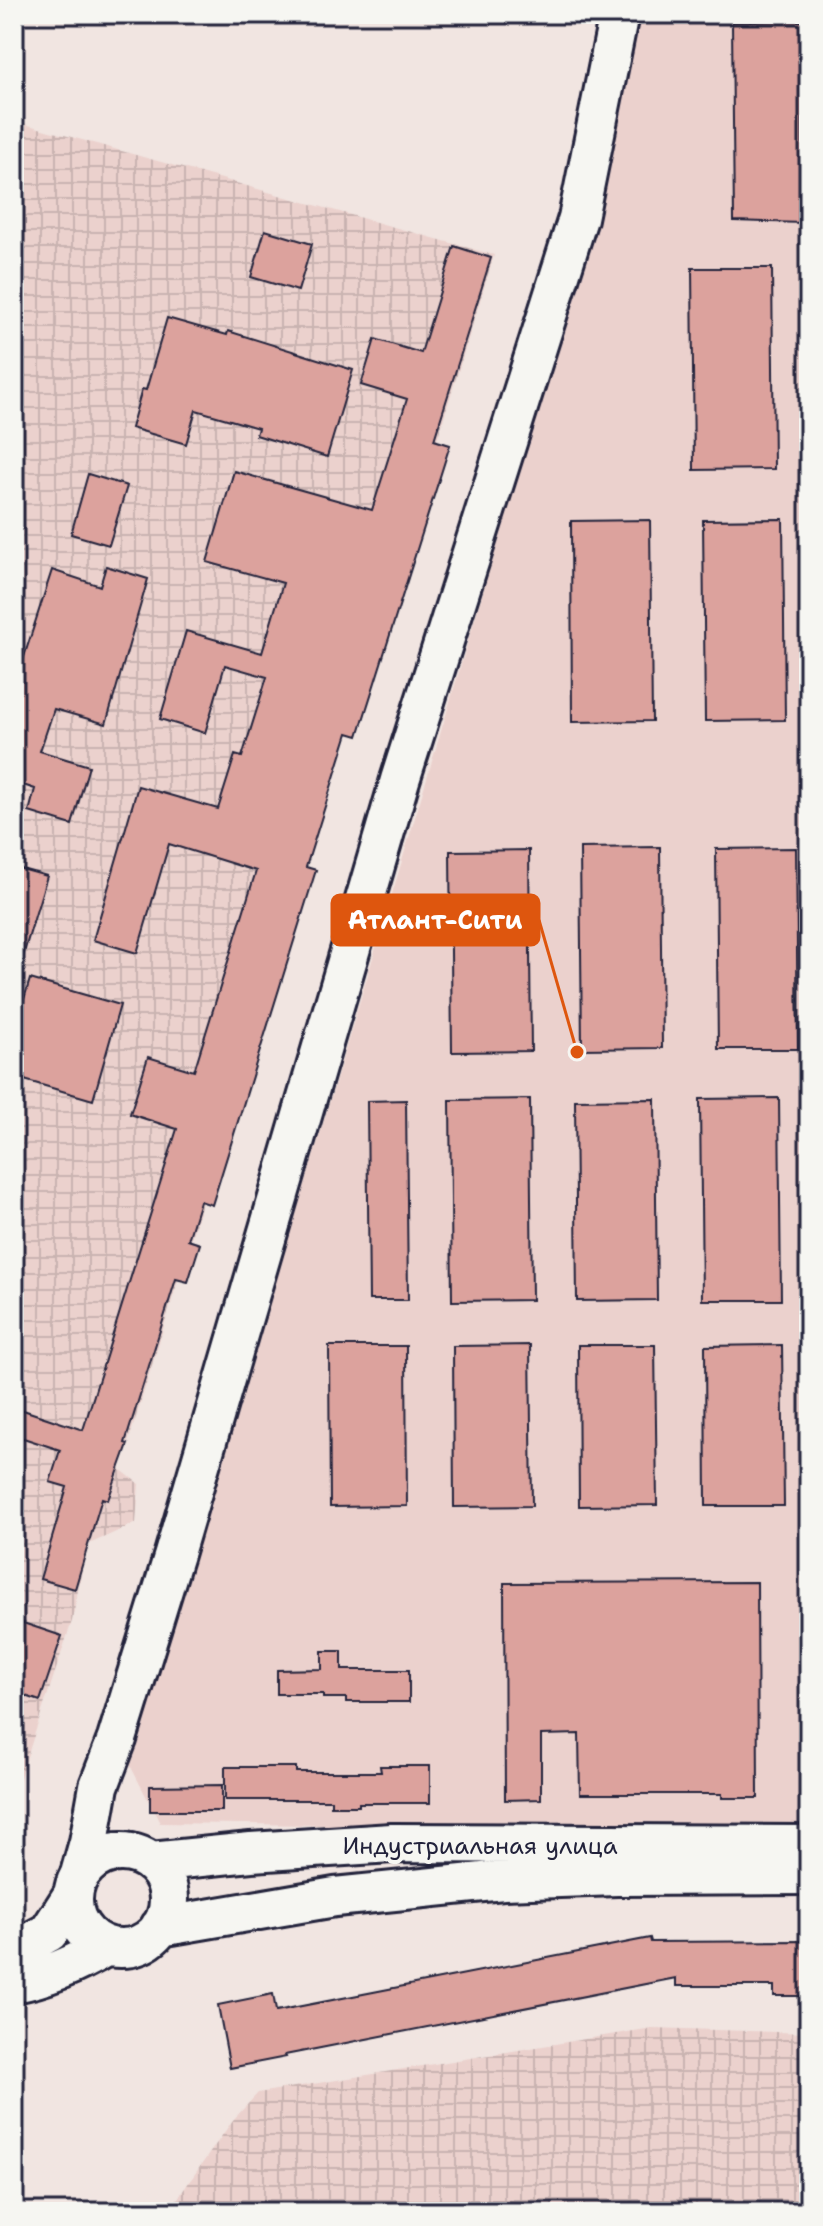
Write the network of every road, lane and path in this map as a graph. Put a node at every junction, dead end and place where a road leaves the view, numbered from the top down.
1 (619, 14) edge
2 (117, 1739) junction
3 (143, 1858) junction
4 (805, 1860) edge
5 (76, 1885) junction
6 (160, 1927) junction
7 (107, 1946) junction
8 (14, 1951) edge
9 (14, 1983) edge

1 - 2 street
2 - 3 street
2 - 5 street
3 - 4 street, Индустриальная улица
3 - 5 street
3 - 6 street
4 - 6 street, Индустриальная улица
5 - 7 street
5 - 8 street
6 - 7 street
7 - 9 street

